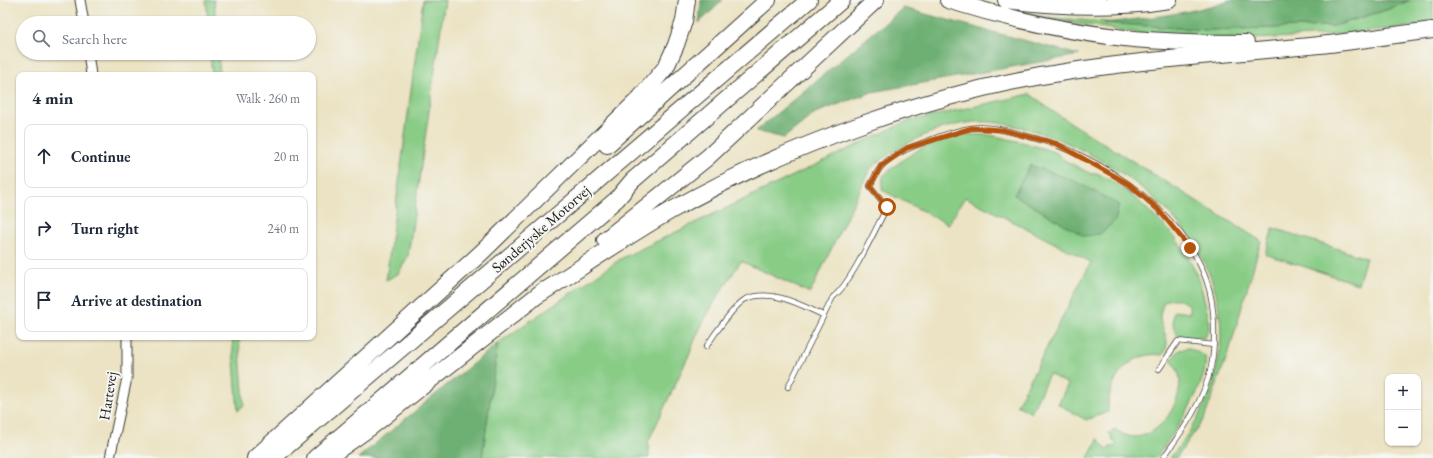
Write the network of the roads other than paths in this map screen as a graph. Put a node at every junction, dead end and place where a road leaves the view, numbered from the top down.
1 (80, 0) edge
2 (686, 0) edge
3 (768, 0) edge
4 (809, 0) edge
5 (842, 0) edge
6 (876, 0) edge
7 (948, 0) edge
8 (1006, 0) edge
9 (1169, 0) edge
10 (83, 16) edge
11 (1433, 30) edge
12 (1433, 39) edge
13 (1330, 44) junction
14 (1230, 53) junction
15 (89, 60) edge
16 (91, 72) edge
17 (482, 252) junction
18 (535, 297) junction
19 (824, 315) junction
20 (127, 340) edge
21 (1214, 344) junction
22 (706, 346) dead end
23 (1159, 369) dead end
24 (788, 387) dead end
25 (110, 458) edge
26 (255, 458) edge
27 (274, 458) edge
28 (315, 458) edge
29 (327, 458) edge
30 (1163, 458) edge

1 - 10 street
2 - 17 highway
3 - 17 highway
4 - 27 highway, Sønderjyske Motorvej
5 - 28 highway, Sønderjyske Motorvej
6 - 18 highway
7 - 13 highway
8 - 9 highway
11 - 13 highway
12 - 14 highway
13 - 14 highway
14 - 18 highway
15 - 16 street
17 - 26 highway
18 - 29 highway
19 - 21 lane
19 - 22 lane
19 - 24 lane
20 - 25 street, Hartevej
21 - 23 lane
21 - 30 lane

